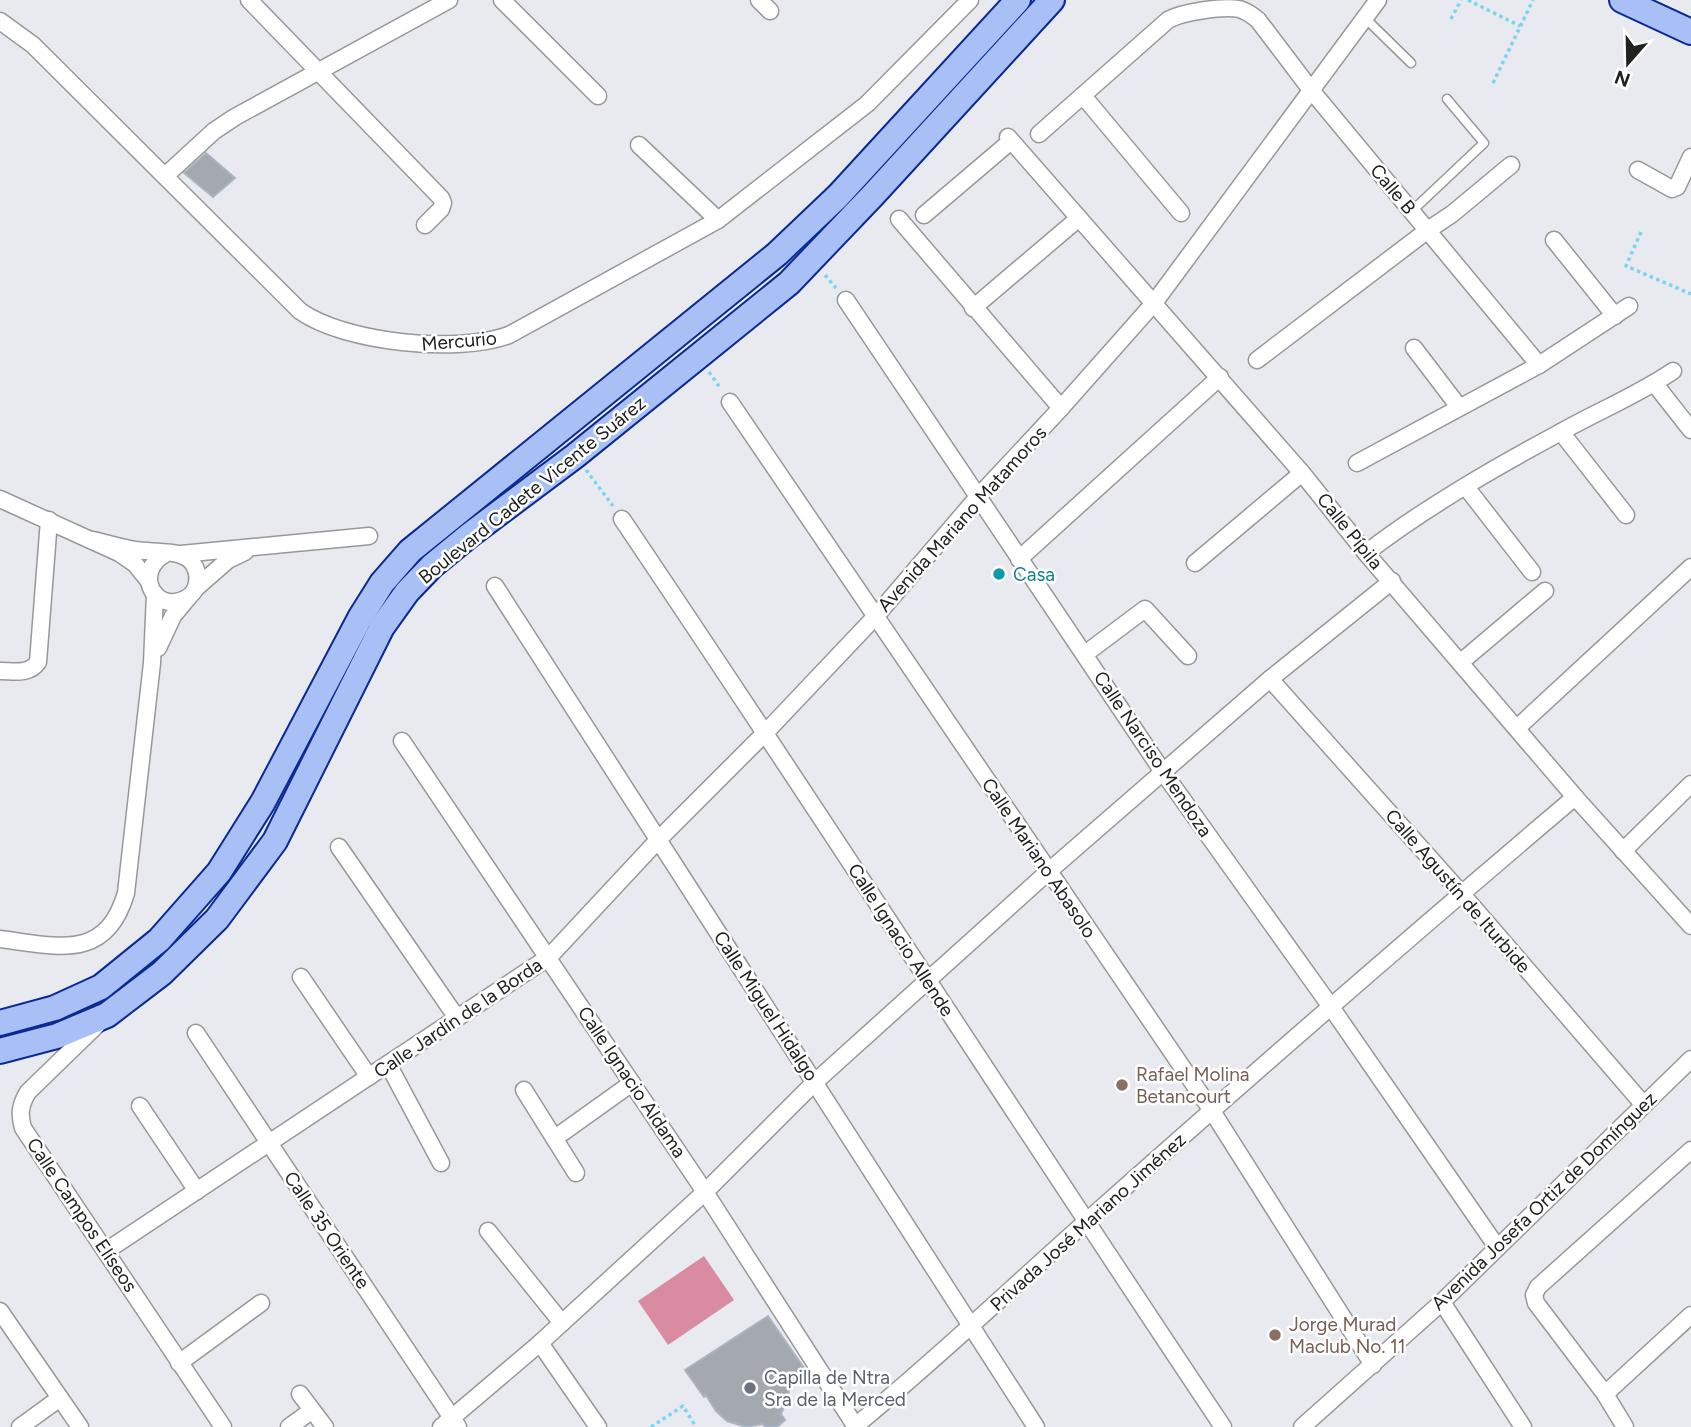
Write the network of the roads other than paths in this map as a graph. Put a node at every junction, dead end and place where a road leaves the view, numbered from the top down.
1 (249, 0) edge
2 (449, 0) edge
3 (502, 0) edge
4 (970, 0) edge
5 (1018, 0) edge
6 (1052, 0) edge
7 (1378, 0) edge
8 (1622, 0) edge
9 (1365, 18) junction
10 (0, 21) edge
11 (1691, 32) edge
12 (1411, 63) dead end
13 (318, 72) junction
14 (1311, 90) junction
15 (598, 96) dead end
16 (1084, 97) junction
17 (1447, 99) dead end
18 (1040, 134) dead end
19 (639, 145) dead end
20 (1691, 157) edge
21 (1511, 165) dead end
22 (1638, 170) dead end
23 (164, 176) junction
24 (1412, 211) junction
25 (1181, 213) dead end
26 (924, 215) dead end
27 (1079, 218) junction
28 (899, 219) dead end
29 (718, 220) junction
30 (425, 225) dead end
31 (1427, 230) junction
32 (1554, 240) dead end
33 (846, 300) road end
34 (1154, 303) junction
35 (1629, 306) dead end
36 (974, 308) junction
37 (1615, 317) junction
38 (1414, 348) dead end
39 (1257, 360) dead end
40 (1539, 365) junction
41 (1673, 371) dead end
42 (1220, 377) junction
43 (1654, 383) junction
44 (730, 402) road end
45 (1460, 407) junction
46 (1061, 408) junction
47 (1691, 430) edge
48 (1561, 432) junction
49 (1357, 463) dead end
50 (1302, 472) junction
51 (1466, 486) junction
52 (977, 498) junction
53 (0, 499) edge
54 (1626, 515) dead end
55 (622, 519) road end
56 (49, 520) junction
57 (369, 536) dead end
58 (93, 540) junction
59 (254, 548) junction
60 (1366, 553) junction
61 (173, 554) junction
62 (1019, 559) junction
63 (1195, 562) dead end
64 (1691, 567) edge
65 (1532, 572) dead end
66 (1391, 581) junction
67 (495, 586) dead end
68 (151, 587) junction
69 (1545, 591) dead end
70 (192, 593) junction
71 (875, 617) junction
72 (1085, 654) junction
73 (1188, 656) dead end
74 (1461, 662) junction
75 (152, 663) junction
76 (0, 671) edge
77 (1270, 680) junction
78 (1517, 728) junction
79 (766, 732) junction
80 (402, 741) dead end
81 (1163, 772) junction
82 (1691, 784) edge
83 (1575, 797) junction
84 (659, 839) junction
85 (340, 847) dead end
86 (1623, 851) junction
87 (1049, 871) junction
88 (1461, 893) junction
89 (1691, 926) edge
90 (0, 939) edge
91 (549, 957) junction
92 (301, 977) dead end
93 (927, 981) junction
94 (1331, 1007) junction
95 (107, 1015) junction
96 (457, 1018) junction
97 (0, 1023) edge
98 (196, 1033) dead end
99 (0, 1051) edge
100 (1691, 1059) edge
101 (388, 1064) junction
102 (369, 1077) junction
103 (815, 1082) junction
104 (632, 1083) junction
105 (524, 1090) dead end
106 (1643, 1104) junction
107 (140, 1106) dead end
108 (1212, 1111) junction
109 (555, 1138) junction
110 (269, 1143) junction
111 (1691, 1150) edge
112 (441, 1163) dead end
113 (576, 1173) dead end
114 (197, 1191) junction
115 (705, 1192) junction
116 (1086, 1222) junction
117 (488, 1231) dead end
118 (1497, 1247) junction
119 (106, 1251) junction
120 (1441, 1302) junction
121 (261, 1303) dead end
122 (0, 1311) edge
123 (1691, 1315) edge
124 (562, 1323) junction
125 (972, 1326) junction
126 (540, 1343) junction
127 (179, 1363) junction
128 (1373, 1365) junction
129 (300, 1394) dead end
130 (1605, 1394) junction
131 (60, 1398) junction
132 (311, 1411) junction
133 (450, 1424) edge
134 (20, 1427) edge
135 (80, 1427) edge
136 (223, 1427) edge
137 (289, 1427) edge
138 (326, 1427) edge
139 (598, 1427) edge
140 (855, 1427) edge
141 (1035, 1427) edge
142 (1223, 1427) edge
143 (1302, 1427) edge
144 (1523, 1427) edge
145 (1625, 1427) edge

1 - 13 street
2 - 13 street
3 - 15 street
4 - 29 street, Mercurio
5 - 97 main road, Boulevard Cadete Vicente Suárez
6 - 95 main road, Boulevard Cadete Vicente Suárez
7 - 9 street, Avenida Mariano Matamoros
8 - 11 main road
9 - 12 lane
9 - 14 street, Avenida Mariano Matamoros
10 - 23 street, Mercurio
13 - 23 street
13 - 30 street
14 - 16 street, Calle B
14 - 24 street, Calle B
14 - 34 street, Avenida Mariano Matamoros
16 - 18 street
16 - 25 street
17 - 24 lane
19 - 29 street
20 - 22 street
21 - 31 street
23 - 29 street, Mercurio
24 - 31 street, Calle B
26 - 27 street, Calle Pípila
27 - 34 street, Calle Pípila
27 - 36 street
28 - 36 street
31 - 39 street
31 - 40 street, Calle B
32 - 37 street
33 - 52 street, Calle Narciso Mendoza
34 - 42 street, Calle Pípila
34 - 46 street, Avenida Mariano Matamoros
35 - 37 street
36 - 46 street
37 - 40 street
38 - 45 street
40 - 45 street
41 - 43 street
42 - 50 street, Calle Pípila
42 - 62 street
43 - 47 street
43 - 48 street
44 - 71 street, Calle Mariano Abasolo
45 - 49 street
46 - 52 street, Avenida Mariano Matamoros
48 - 51 street
48 - 54 street
50 - 60 street, Calle Pípila
50 - 63 street
51 - 60 street
51 - 65 street
52 - 62 street, Calle Narciso Mendoza
52 - 71 street, Avenida Mariano Matamoros
53 - 56 street
55 - 79 street, Calle Ignacio Allende
56 - 58 street
56 - 76 street
57 - 59 street
58 - 61 street
58 - 68 street
59 - 61 street
59 - 70 street
60 - 66 street, Calle Pípila
61 - 68 street
61 - 70 street
62 - 72 street, Calle Narciso Mendoza
64 - 78 street
66 - 74 street, Calle Pípila
66 - 77 street
67 - 84 street, Calle Miguel Hidalgo
68 - 70 street
68 - 75 street
69 - 74 street
70 - 75 street
71 - 79 street, Avenida Mariano Matamoros
71 - 87 street, Calle Mariano Abasolo
72 - 73 street
72 - 81 street, Calle Narciso Mendoza
74 - 78 street, Calle Pípila
75 - 90 street
77 - 81 street
77 - 88 street, Calle Agustín de Iturbide
78 - 83 street, Calle Pípila
79 - 84 street, Calle Jardín de la Borda
79 - 93 street, Calle Ignacio Allende
80 - 91 street, Calle Ignacio Aldama
81 - 87 street
81 - 94 street, Calle Narciso Mendoza
82 - 86 street
83 - 86 street, Calle Pípila
83 - 88 street, Privada José Mariano Jiménez
84 - 91 street, Calle Jardín de la Borda
84 - 103 street, Calle Miguel Hidalgo
85 - 96 street
86 - 89 street, Calle Pípila
87 - 93 street
87 - 108 street, Calle Mariano Abasolo
88 - 94 street, Privada José Mariano Jiménez
88 - 106 street, Calle Agustín de Iturbide
91 - 96 street, Calle Jardín de la Borda
91 - 104 street, Calle Ignacio Aldama
92 - 102 street
93 - 103 street
93 - 116 street, Calle Ignacio Allende
94 - 108 street, Privada José Mariano Jiménez
94 - 118 street, Calle Narciso Mendoza
95 - 99 main road, Boulevard Cadete Vicente Suárez
95 - 119 street, Calle Campos Elíseos
96 - 101 street, Calle Jardín de la Borda
98 - 110 street, Calle 35 Oriente
100 - 106 street, Avenida Josefa Ortiz de Domínguez
101 - 102 street, Calle Jardín de la Borda
101 - 112 street
102 - 110 street, Calle Jardín de la Borda
103 - 115 street
103 - 125 street, Calle Miguel Hidalgo
104 - 109 street
104 - 115 street, Calle Ignacio Aldama
105 - 109 street
106 - 118 street, Avenida Josefa Ortiz de Domínguez
107 - 114 street
108 - 116 street, Privada José Mariano Jiménez
108 - 128 street, Calle Mariano Abasolo
109 - 113 street
110 - 114 street, Calle Jardín de la Borda
110 - 133 street, Calle 35 Oriente
111 - 130 street
114 - 119 street, Calle Jardín de la Borda
115 - 124 street
115 - 140 street, Calle Ignacio Aldama
116 - 125 street, Privada José Mariano Jiménez
116 - 142 street, Calle Ignacio Allende
117 - 124 street
118 - 120 street, Avenida Josefa Ortiz de Domínguez
119 - 127 street, Calle Campos Elíseos
120 - 128 street, Avenida Josefa Ortiz de Domínguez
120 - 144 street
121 - 127 street
122 - 131 street
123 - 130 street
124 - 126 street
125 - 140 street, Privada José Mariano Jiménez
125 - 141 street, Calle Miguel Hidalgo
126 - 133 street
126 - 139 street
127 - 136 street, Calle Campos Elíseos
128 - 143 street, Avenida Josefa Ortiz de Domínguez
129 - 132 street
130 - 145 street
131 - 134 street
131 - 135 street
132 - 137 street
132 - 138 street

